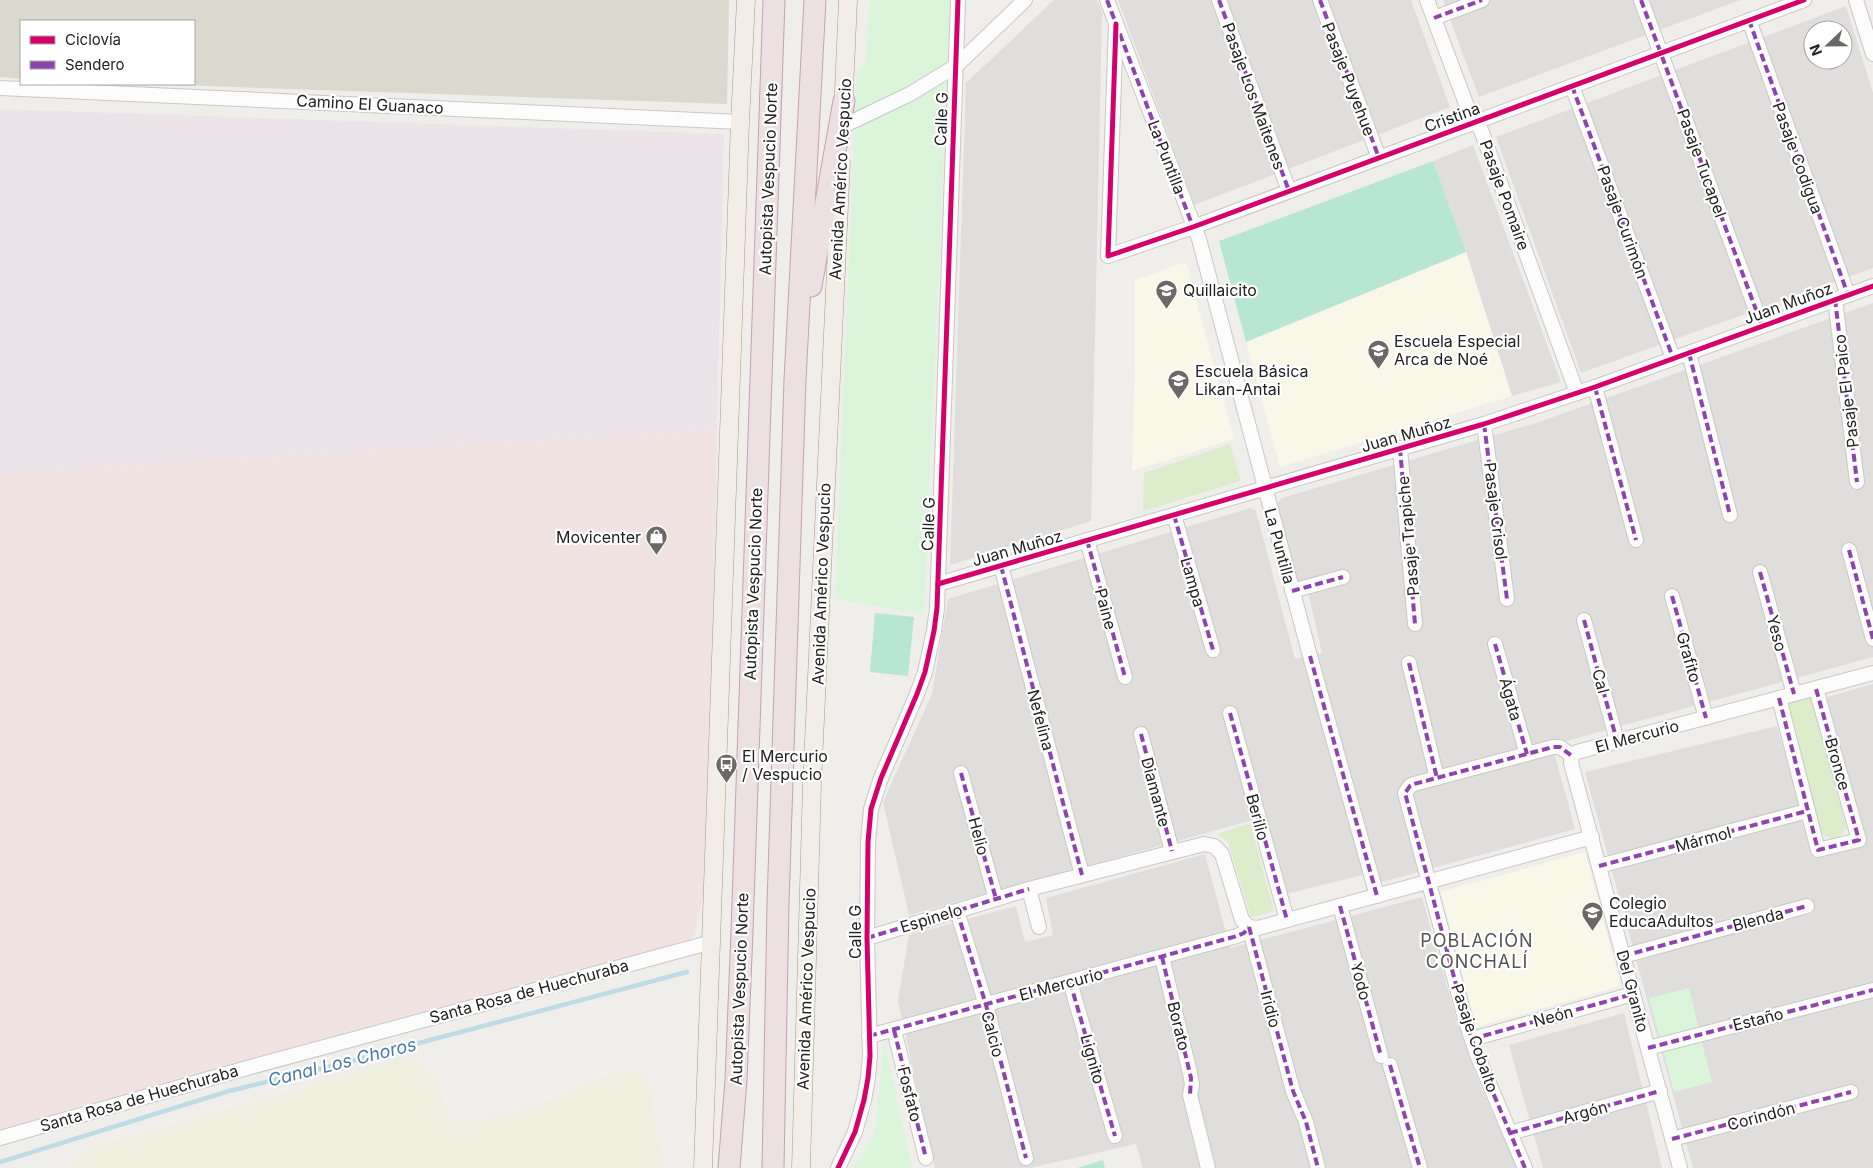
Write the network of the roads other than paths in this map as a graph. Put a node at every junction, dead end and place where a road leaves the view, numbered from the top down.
1 (746, 0) edge
2 (762, 0) edge
3 (774, 0) edge
4 (816, 0) edge
5 (848, 0) edge
6 (958, 0) edge
7 (1025, 0) edge
8 (1107, 0) edge
9 (1219, 0) edge
10 (1320, 0) edge
11 (1427, 0) edge
12 (1482, 0) edge
13 (1642, 0) edge
14 (1804, 0) edge
15 (1856, 0) edge
16 (1434, 18) junction
17 (1749, 20) junction
18 (1116, 24) junction
19 (1661, 53) junction
20 (1873, 54) edge
21 (956, 66) junction
22 (1572, 86) junction
23 (771, 87) junction
24 (0, 88) edge
25 (844, 101) junction
26 (740, 122) junction
27 (1476, 122) junction
28 (843, 126) junction
29 (1379, 158) junction
30 (1289, 191) junction
31 (1193, 227) junction
32 (1873, 286) edge
33 (1841, 297) junction
34 (1762, 326) junction
35 (1689, 353) junction
36 (1673, 358) junction
37 (795, 380) junction
38 (1595, 387) junction
39 (1577, 393) junction
40 (1484, 424) junction
41 (1400, 448) junction
42 (1857, 482) dead end
43 (1265, 488) junction
44 (1730, 514) dead end
45 (1174, 515) junction
46 (1087, 540) junction
47 (1636, 540) dead end
48 (1849, 550) dead end
49 (1001, 566) junction
50 (1760, 572) dead end
51 (1343, 577) dead end
52 (938, 584) junction
53 (1292, 591) junction
54 (1672, 596) dead end
55 (1507, 599) dead end
56 (1584, 620) dead end
57 (1415, 624) dead end
58 (1873, 638) edge
59 (1495, 644) dead end
60 (1213, 650) dead end
61 (1409, 663) dead end
62 (1873, 673) edge
63 (1125, 677) dead end
64 (1816, 689) junction
65 (1794, 694) junction
66 (1780, 698) junction
67 (1230, 713) dead end
68 (1706, 718) junction
69 (1141, 734) dead end
70 (1617, 741) junction
71 (1527, 754) junction
72 (1572, 756) junction
73 (961, 773) dead end
74 (1438, 778) junction
75 (1808, 811) junction
76 (1592, 837) junction
77 (1172, 851) junction
78 (1599, 866) junction
79 (1082, 875) junction
80 (1429, 882) junction
81 (1030, 889) junction
82 (1377, 896) junction
83 (996, 899) junction
84 (1340, 906) junction
85 (1807, 906) dead end
86 (957, 911) junction
87 (1287, 920) junction
88 (1039, 927) dead end
89 (1249, 927) junction
90 (867, 938) junction
91 (712, 942) junction
92 (1623, 956) junction
93 (1162, 957) junction
94 (1070, 982) junction
95 (1871, 990) edge
96 (1634, 994) junction
97 (986, 1005) junction
98 (894, 1030) junction
99 (869, 1036) junction
100 (1472, 1039) junction
101 (1648, 1048) junction
102 (736, 1080) junction
103 (1660, 1091) junction
104 (1850, 1092) dead end
105 (1510, 1133) junction
106 (1115, 1136) dead end
107 (0, 1138) edge
108 (1672, 1139) junction
109 (926, 1158) dead end
110 (1026, 1158) dead end
111 (703, 1168) edge
112 (723, 1168) edge
113 (730, 1168) edge
114 (773, 1168) edge
115 (801, 1168) edge
116 (838, 1168) edge
117 (1208, 1168) edge
118 (1318, 1168) edge
119 (1420, 1168) edge
120 (1525, 1168) edge
121 (1680, 1168) edge

1 - 26 main road
2 - 23 highway
3 - 23 highway, Autopista Vespucio Norte
4 - 37 highway
5 - 25 main road, Avenida Américo Vespucio
6 - 21 street, Calle G
7 - 21 street
8 - 18 street, La Puntilla
9 - 30 street, Pasaje Los Maitenes
10 - 29 street, Pasaje Puyehue
11 - 16 street, Pasaje Pomaire
12 - 16 street
13 - 19 street, Pasaje Tucapel
14 - 17 street, Cristina
15 - 20 street
16 - 27 street, Pasaje Pomaire
17 - 19 street, Cristina
17 - 33 street, Pasaje Codigua
18 - 31 street, La Puntilla
18 - 31 street, Cristina
19 - 22 street, Cristina
19 - 34 street, Pasaje Tucapel
21 - 28 street
21 - 52 street, Calle G
22 - 27 street, Cristina
22 - 36 street, Pasaje Curimón
23 - 102 highway, Autopista Vespucio Norte
24 - 26 street, Camino El Guanaco
25 - 28 main road, Avenida Américo Vespucio
25 - 37 highway
26 - 91 main road
27 - 29 street, Cristina
27 - 39 street, Pasaje Pomaire
28 - 115 main road, Avenida Américo Vespucio
29 - 30 street, Cristina
30 - 31 street, Cristina
31 - 43 street, La Puntilla
32 - 33 street, Juan Muñoz
33 - 34 street, Juan Muñoz
33 - 42 street, Pasaje El Paico
34 - 35 street, Juan Muñoz
35 - 36 street, Juan Muñoz
35 - 44 street
36 - 38 street, Juan Muñoz
37 - 114 highway
38 - 39 street, Juan Muñoz
38 - 47 street
39 - 40 street, Juan Muñoz
40 - 41 street, Juan Muñoz
40 - 55 street, Pasaje Crisol
41 - 43 street, Juan Muñoz
41 - 57 street, Pasaje Trapiche
43 - 45 street, Juan Muñoz
43 - 53 street, La Puntilla
45 - 46 street, Juan Muñoz
45 - 60 street, Lampa
46 - 49 street, Juan Muñoz
46 - 63 street, Paine
48 - 58 street
49 - 52 street, Juan Muñoz
49 - 79 street, Nefelina
50 - 65 street, Yeso
51 - 53 street
52 - 90 street, Calle G
53 - 82 street, La Puntilla
54 - 68 street, Grafito
56 - 70 street, Cal
59 - 71 street, Ágata
61 - 74 street
62 - 64 street, El Mercurio
64 - 65 street, El Mercurio
64 - 75 street, Bronce
65 - 66 street, El Mercurio
66 - 68 street, El Mercurio
66 - 75 street
67 - 87 street, Berilio
68 - 70 street, El Mercurio
69 - 77 street, Diamante
70 - 72 street, El Mercurio
71 - 72 street
71 - 74 street
72 - 76 street, Del Granito
73 - 83 street, Helio
74 - 80 street, Pasaje Cobalto
75 - 78 street, Mármol
76 - 78 street, Del Granito
76 - 80 street, El Mercurio
77 - 79 street
77 - 89 street
78 - 92 street, Del Granito
79 - 81 street
80 - 82 street, El Mercurio
80 - 100 street, Pasaje Cobalto
81 - 83 street
81 - 88 street
82 - 84 street, El Mercurio
83 - 86 street, Espinelo
84 - 87 street, El Mercurio
84 - 119 street, Yodo
85 - 92 street, Blenda
86 - 90 street, Espinelo
86 - 97 street, Calcio
87 - 89 street, El Mercurio
89 - 93 street, El Mercurio
89 - 118 street, Iridio
90 - 99 street, Calle G
91 - 107 street, Santa Rosa de Huechuraba
91 - 111 main road
92 - 96 street, Del Granito
93 - 94 street, El Mercurio
93 - 117 street, Borato
94 - 97 street, El Mercurio
94 - 106 street, Lignito
95 - 101 street, Estaño
96 - 100 street, Neón
96 - 101 street, Del Granito
97 - 98 street, El Mercurio
97 - 110 street, Calcio
98 - 99 street, El Mercurio
98 - 109 street, Fosfato
99 - 116 street, Calle G
100 - 105 street, Pasaje Cobalto
101 - 103 street, Del Granito
102 - 112 highway
102 - 113 highway, Autopista Vespucio Norte
103 - 105 street, Argón
103 - 108 street, Del Granito
104 - 108 street, Corindón
105 - 120 street, Pasaje Cobalto
108 - 121 street, Del Granito

